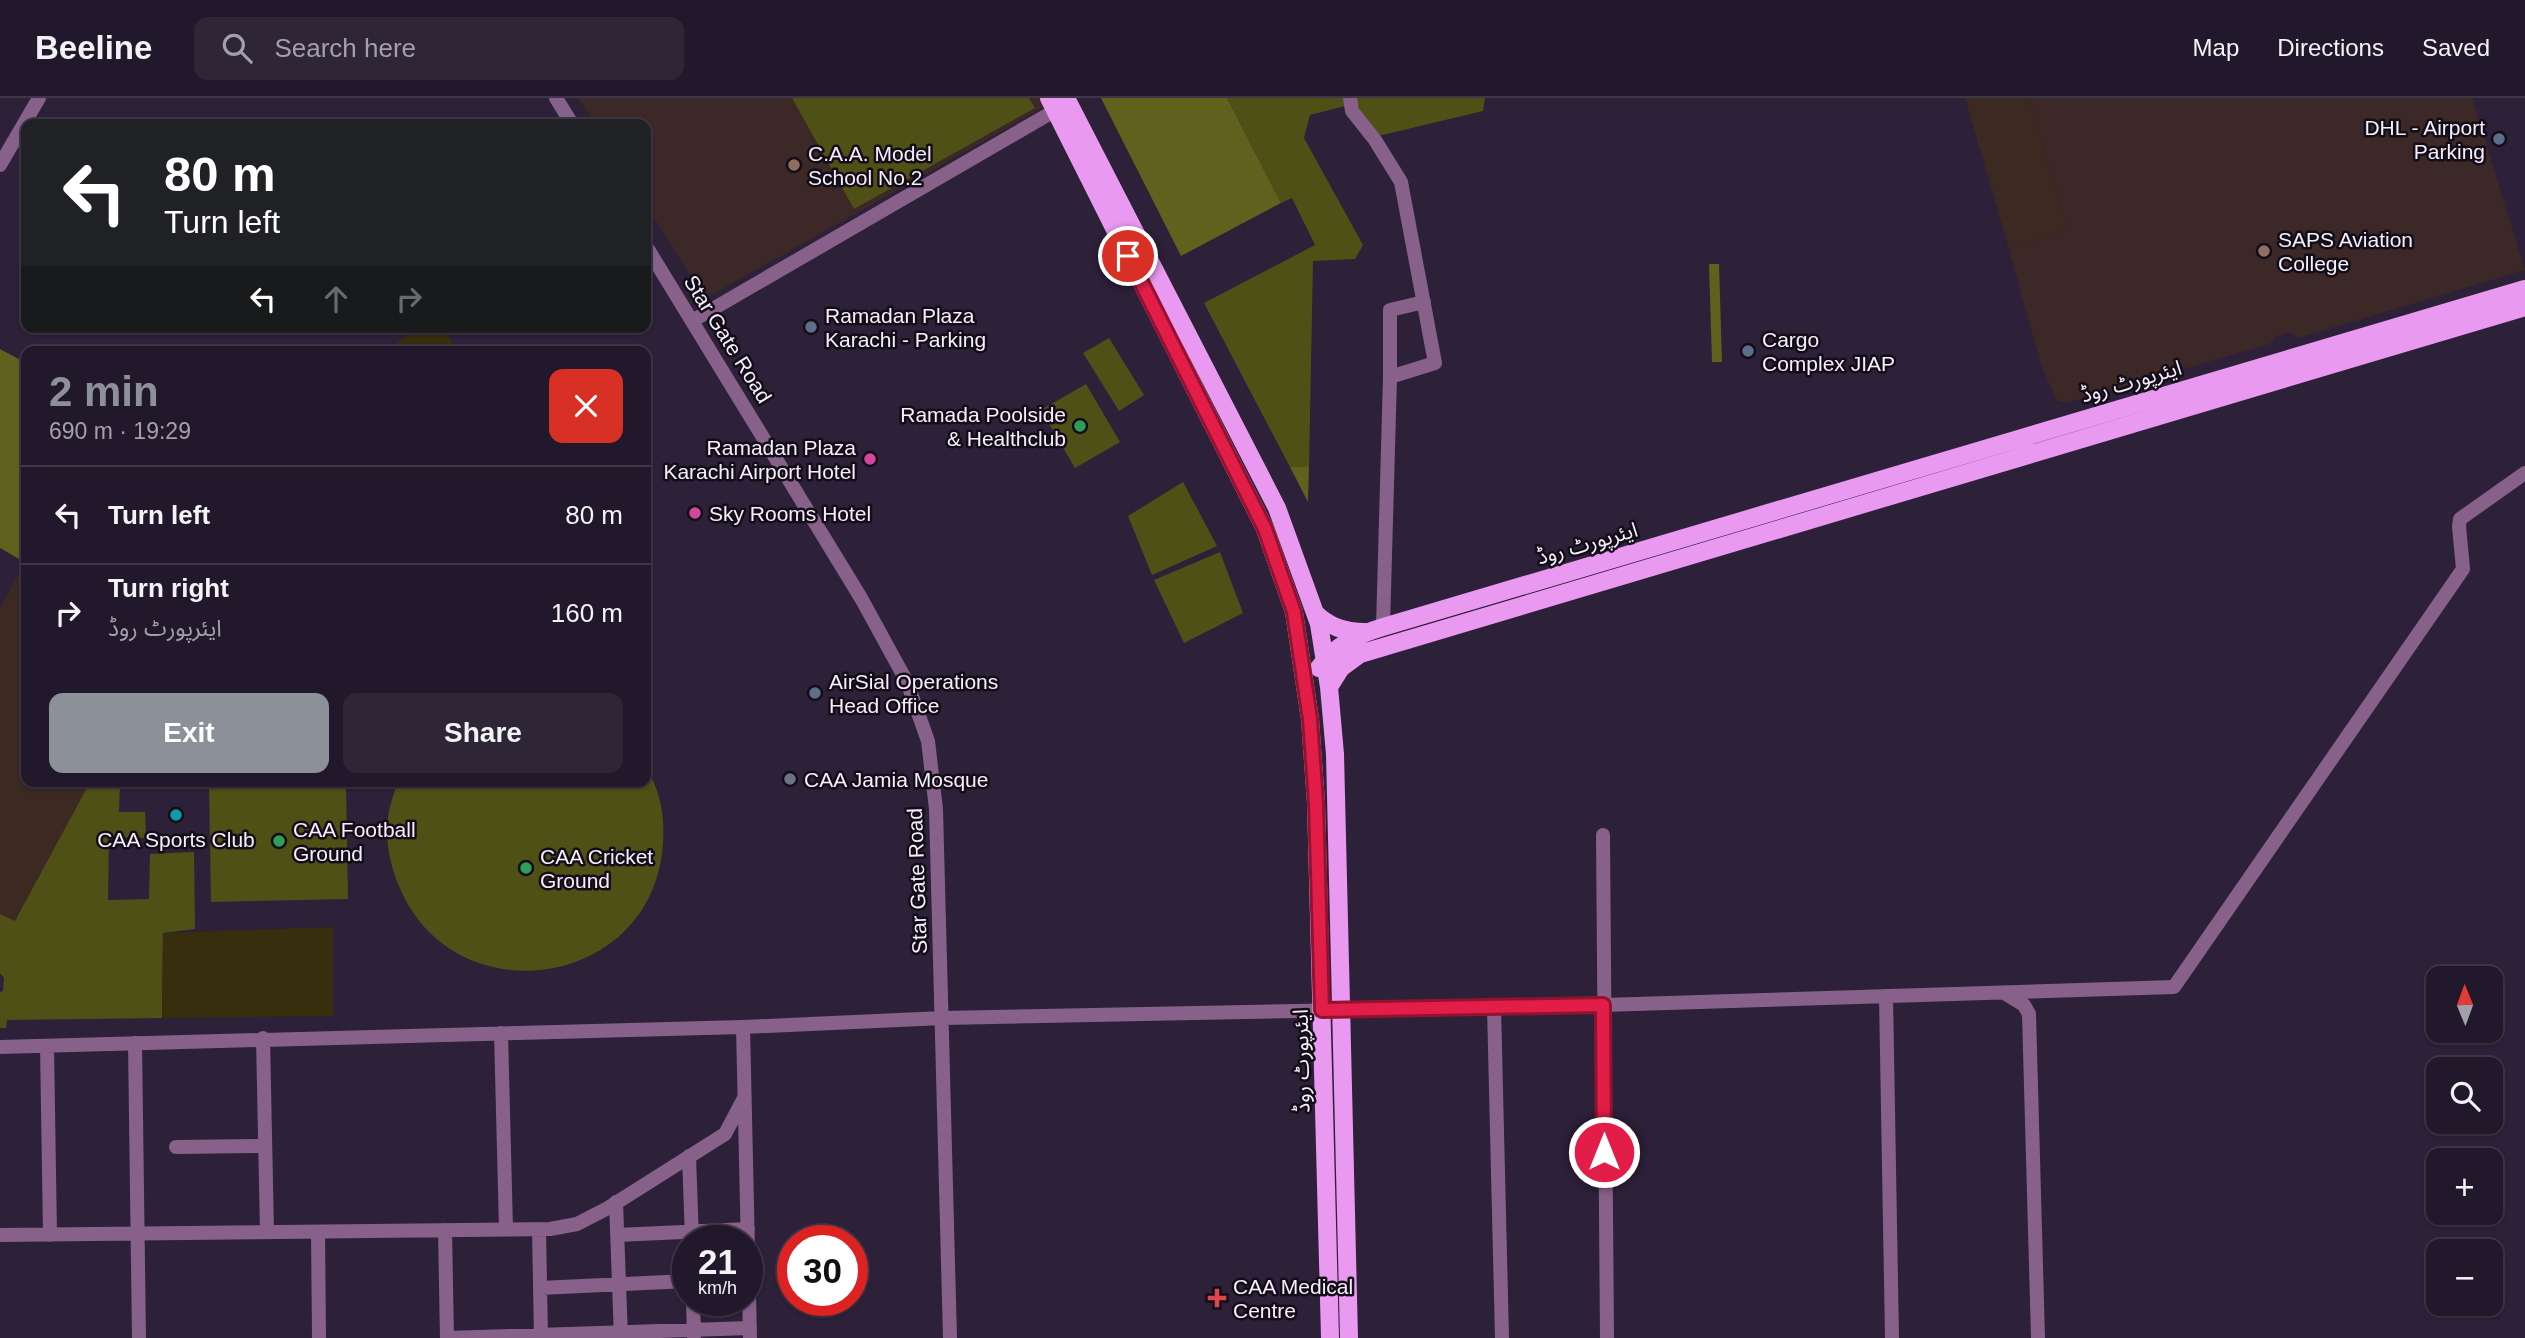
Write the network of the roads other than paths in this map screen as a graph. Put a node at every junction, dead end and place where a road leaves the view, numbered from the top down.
1 (39, 98) edge
2 (556, 98) edge
3 (1350, 98) edge
4 (1057, 102) edge
5 (27, 119) edge
6 (569, 119) edge
7 (21, 129) edge
8 (0, 165) edge
9 (651, 254) edge
10 (2525, 289) edge
11 (1158, 295) junction
12 (1424, 302) junction
13 (2525, 307) edge
14 (692, 321) junction
15 (1390, 377) junction
16 (2525, 473) edge
17 (1294, 612) junction
18 (1315, 613) junction
19 (1374, 629) junction
20 (1320, 637) junction
21 (1339, 647) junction
22 (1360, 654) junction
23 (1325, 660) junction
24 (1329, 687) junction
25 (1307, 693) junction
26 (1602, 835) dead end
27 (2004, 993) junction
28 (1886, 996) junction
29 (1603, 1005) junction
30 (1494, 1007) junction
31 (1342, 1009) junction
32 (1322, 1010) junction
33 (943, 1018) junction
34 (743, 1027) junction
35 (501, 1033) junction
36 (263, 1038) junction
37 (135, 1043) junction
38 (47, 1046) junction
39 (0, 1047) edge
40 (744, 1098) junction
41 (265, 1146) junction
42 (176, 1147) dead end
43 (690, 1156) junction
44 (616, 1202) junction
45 (691, 1225) edge
46 (748, 1225) edge
47 (506, 1229) junction
48 (539, 1229) junction
49 (445, 1230) junction
50 (318, 1232) junction
51 (267, 1233) junction
52 (139, 1234) junction
53 (0, 1235) edge
54 (50, 1235) junction
55 (617, 1235) junction
56 (672, 1236) edge
57 (672, 1282) edge
58 (619, 1284) junction
59 (540, 1287) junction
60 (693, 1316) edge
61 (750, 1333) edge
62 (694, 1334) edge
63 (620, 1335) edge
64 (541, 1336) edge
65 (581, 1336) edge
66 (139, 1338) edge
67 (319, 1338) edge
68 (447, 1338) edge
69 (950, 1338) edge
70 (1330, 1338) edge
71 (1349, 1338) edge
72 (1502, 1338) edge
73 (1607, 1338) edge
74 (1892, 1338) edge
75 (2038, 1338) edge

1 - 5 street
2 - 6 street
3 - 12 street
4 - 11 main road
4 - 14 street
7 - 8 street
9 - 14 street, Star Gate Road
10 - 19 main road, ایئرپورٹ روڈ
11 - 17 main road
11 - 18 main road, ایئرپورٹ روڈ
12 - 15 street
12 - 15 street
13 - 22 main road, ایئرپورٹ روڈ
14 - 33 street, Star Gate Road
15 - 19 street
16 - 27 street
17 - 20 main road
17 - 25 main road
18 - 19 main road
18 - 20 main road, ایئرپورٹ روڈ
19 - 21 main road, ایئرپورٹ روڈ
20 - 21 main road
20 - 23 main road, ایئرپورٹ روڈ
21 - 22 main road
21 - 23 main road, ایئرپورٹ روڈ
22 - 24 main road
23 - 24 main road, ایئرپورٹ روڈ
23 - 25 main road, ایئرپورٹ روڈ
24 - 31 main road, ایئرپورٹ روڈ
25 - 32 main road, ایئرپورٹ روڈ
26 - 29 street
27 - 28 street
27 - 75 street
28 - 29 street
28 - 74 street
29 - 30 street
29 - 73 street
30 - 31 street
30 - 72 street
31 - 32 street
31 - 71 main road, ایئرپورٹ روڈ
32 - 33 street
32 - 70 main road, ایئرپورٹ روڈ
33 - 34 street
33 - 69 street, Star Gate Road
34 - 35 street
34 - 40 street
35 - 36 street
35 - 47 street
36 - 37 street
36 - 41 street
37 - 38 street
37 - 52 street
38 - 39 street
38 - 54 street
40 - 43 street
40 - 46 street
41 - 42 street
41 - 51 street
43 - 44 street
43 - 45 street
44 - 48 street
44 - 55 street
47 - 48 street
47 - 49 street
48 - 59 street
49 - 50 street
49 - 68 street
50 - 51 street
50 - 67 street
51 - 52 street
52 - 54 street
52 - 66 street
53 - 54 street
55 - 56 street
55 - 58 street
57 - 58 street
58 - 59 street
58 - 63 street
59 - 64 street
60 - 62 street
61 - 62 street
62 - 63 street
63 - 65 street
64 - 65 street
64 - 68 street

